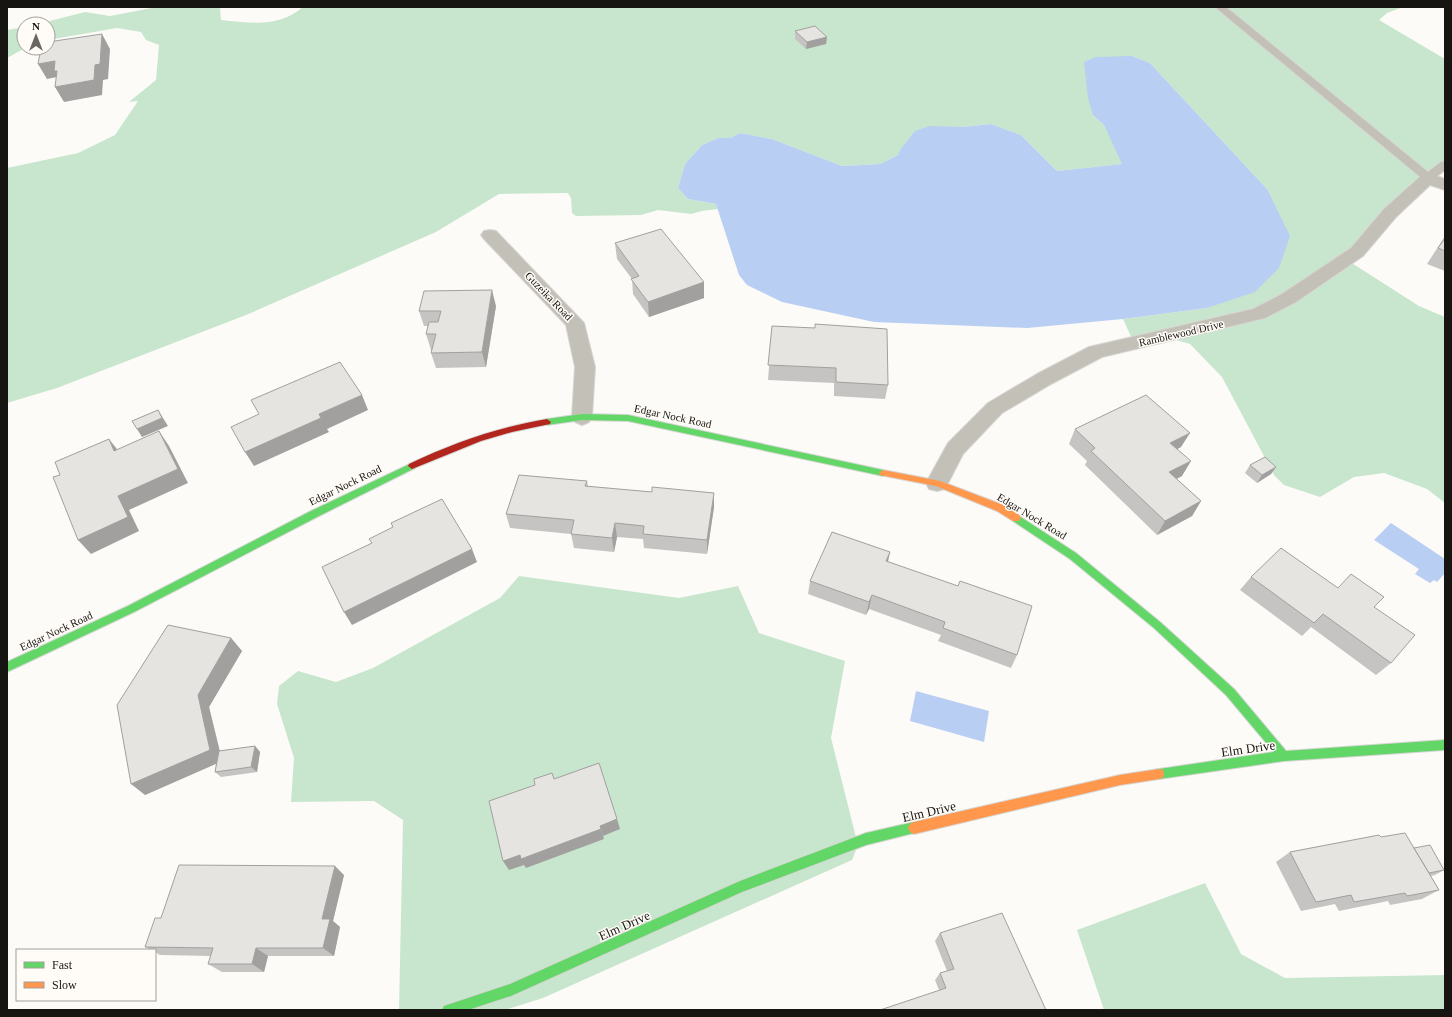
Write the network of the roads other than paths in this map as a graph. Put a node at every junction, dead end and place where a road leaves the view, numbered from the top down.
1 (1220, 7) edge
2 (1445, 164) edge
3 (1428, 178) junction
4 (1445, 186) edge
5 (490, 235) dead end
6 (582, 417) junction
7 (937, 483) junction
8 (7, 668) edge
9 (1445, 745) edge
10 (1284, 756) junction
11 (448, 1010) edge

1 - 3 lane
2 - 3 lane
3 - 4 street
3 - 7 street, Ramblewood Drive
5 - 6 street, Guzeika Road
6 - 7 street, Edgar Nock Road
6 - 8 street, Edgar Nock Road
7 - 10 street, Edgar Nock Road
9 - 10 street, Elm Drive
10 - 11 street, Elm Drive

